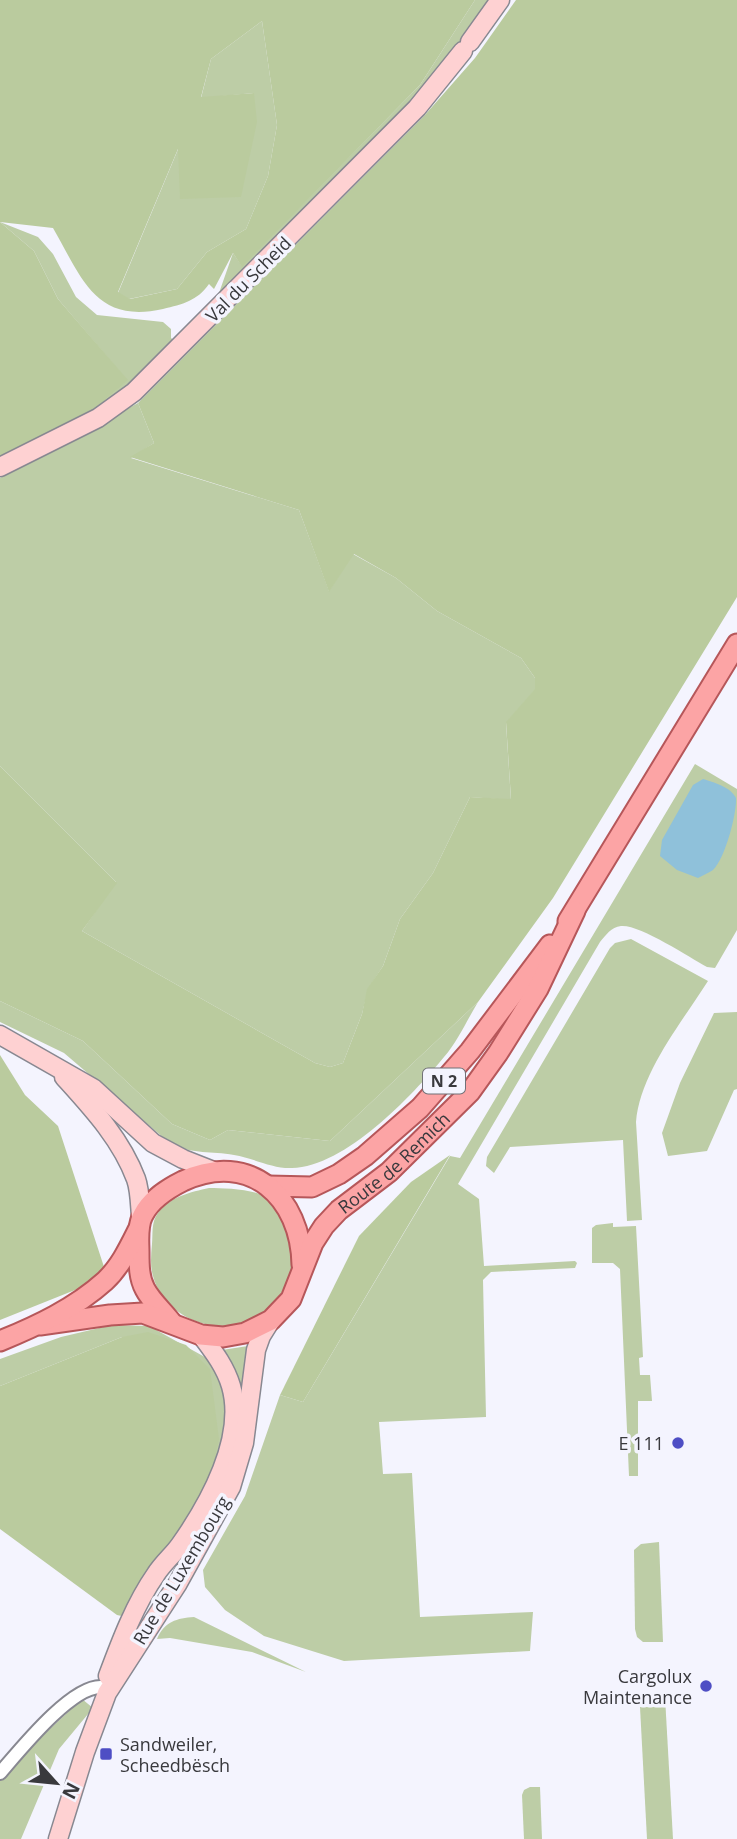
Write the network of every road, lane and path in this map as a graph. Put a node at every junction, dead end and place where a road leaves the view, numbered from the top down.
1 (499, 0) edge
2 (0, 467) edge
3 (737, 644) edge
4 (575, 911) junction
5 (0, 1035) edge
6 (55, 1067) junction
7 (216, 1172) junction
8 (268, 1186) junction
9 (140, 1223) junction
10 (302, 1273) junction
11 (271, 1320) junction
12 (172, 1323) junction
13 (40, 1325) junction
14 (201, 1335) junction
15 (0, 1341) edge
16 (225, 1464) junction
17 (178, 1583) junction
18 (107, 1693) junction
19 (0, 1773) edge
20 (58, 1839) edge

1 - 2 main road, Val du Scheid
3 - 4 main road, Route de Remich / N 2
4 - 8 main road, Route de Remich / N 2
4 - 10 main road, Route de Remich / N 2
5 - 6 main road
6 - 7 main road
6 - 9 main road
7 - 8 main road
7 - 9 main road
8 - 10 main road
9 - 12 main road
9 - 13 main road
10 - 11 main road
11 - 14 main road
11 - 17 main road, Rue de Luxembourg
12 - 13 main road
12 - 14 main road
13 - 15 main road
14 - 16 main road, Rue de Luxembourg
16 - 17 main road
16 - 18 main road, Rue de Luxembourg
17 - 18 main road, Rue de Luxembourg
18 - 19 street
18 - 20 main road, Rue de Luxembourg

